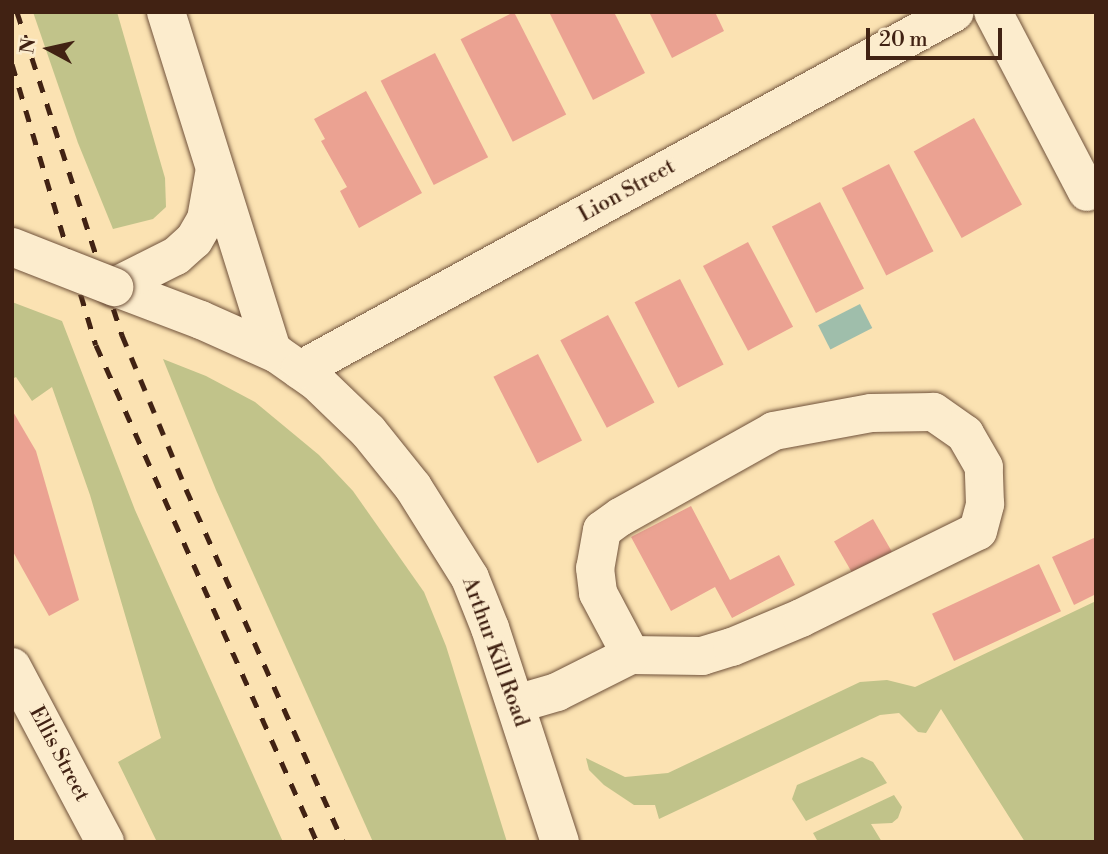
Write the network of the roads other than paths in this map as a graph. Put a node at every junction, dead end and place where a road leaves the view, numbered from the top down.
1 (166, 12) edge
2 (955, 12) edge
3 (993, 12) edge
4 (215, 169) junction
5 (1087, 192) dead end
6 (12, 247) edge
7 (114, 287) junction
8 (286, 361) junction
9 (631, 655) junction
10 (12, 667) edge
11 (516, 704) junction
12 (104, 842) edge
13 (561, 842) edge

1 - 4 street
2 - 8 street, Lion Street
3 - 5 street
4 - 7 street
4 - 8 street
6 - 7 street, Arthur Kill Road, bridge
7 - 8 street, Arthur Kill Road
8 - 11 street, Arthur Kill Road
9 - 9 street
9 - 11 street
10 - 12 street, Ellis Street
11 - 13 street, Arthur Kill Road

